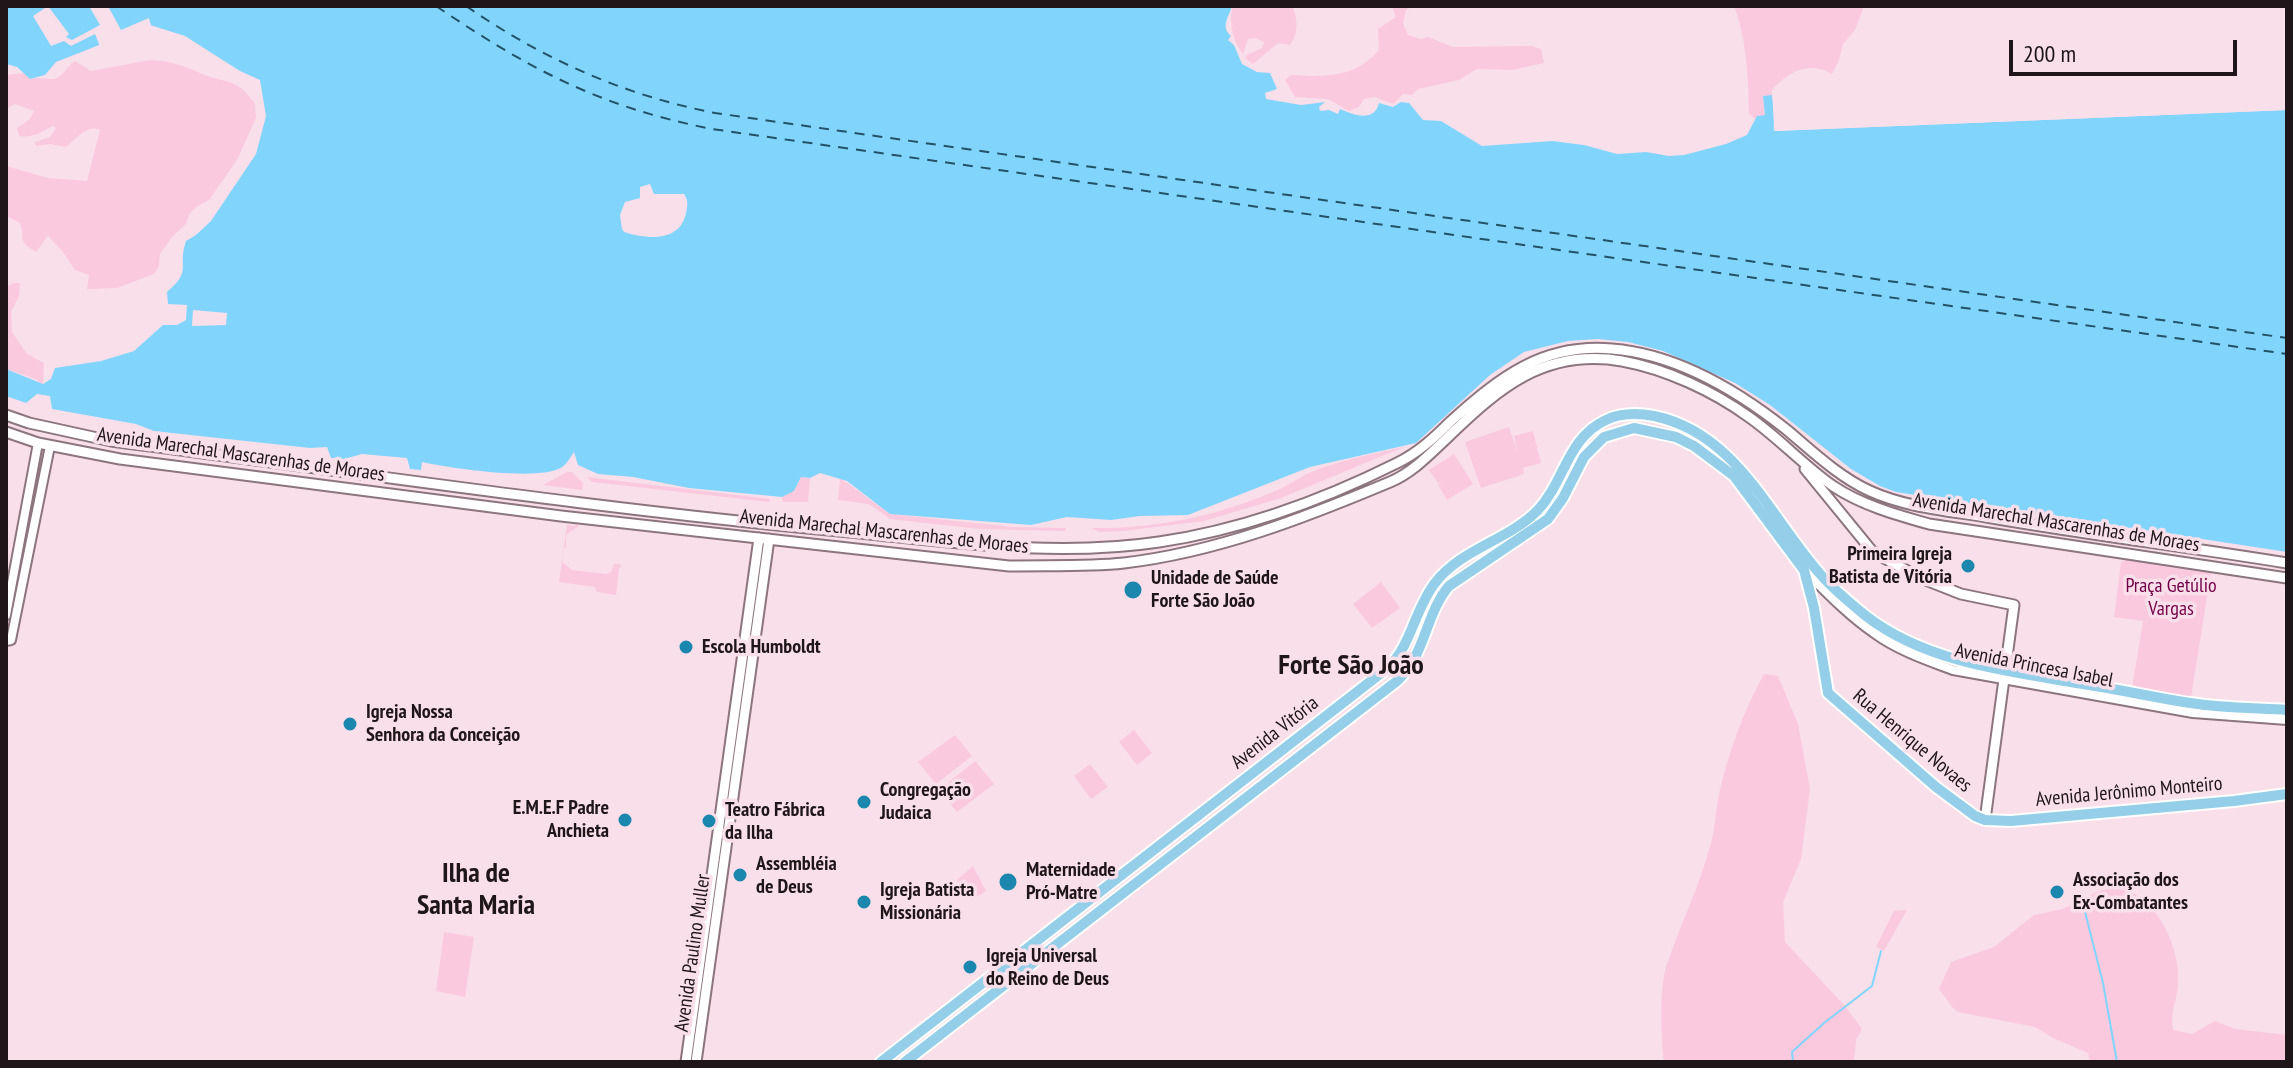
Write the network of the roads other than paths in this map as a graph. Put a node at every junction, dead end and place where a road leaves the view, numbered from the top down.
1 (6, 415) edge
2 (6, 432) edge
3 (66, 432) junction
4 (38, 443) junction
5 (50, 446) junction
6 (1798, 460) junction
7 (753, 523) junction
8 (764, 538) junction
9 (2287, 563) edge
10 (1804, 570) junction
11 (1821, 575) joint
12 (2287, 578) edge
13 (6, 615) edge
14 (9, 637) edge
15 (2004, 676) junction
16 (2287, 710) edge
17 (2287, 720) edge
18 (2287, 794) edge
19 (1980, 818) junction
20 (1093, 896) junction
21 (1110, 903) junction
22 (703, 930) junction
23 (715, 934) junction
24 (699, 966) junction
25 (710, 968) junction
26 (686, 1062) edge
27 (696, 1062) edge
28 (881, 1062) edge
29 (905, 1062) edge

1 - 3 main road, Avenida Marechal Mascarenhas de Moraes
2 - 4 main road, Avenida Marechal Mascarenhas de Moraes
3 - 4 main road
3 - 7 main road, Avenida Marechal Mascarenhas de Moraes
4 - 5 main road, Avenida Marechal Mascarenhas de Moraes
4 - 13 street
5 - 8 main road, Avenida Marechal Mascarenhas de Moraes
5 - 14 street
6 - 8 main road, Avenida Marechal Mascarenhas de Moraes
6 - 12 main road, Avenida Marechal Mascarenhas de Moraes
6 - 15 main road
7 - 8 main road
7 - 9 main road, Avenida Marechal Mascarenhas de Moraes
8 - 22 main road, Avenida Paulino Muller
8 - 23 main road, Avenida Paulino Muller
10 - 15 street, Avenida Princesa Isabel
10 - 19 main road, Rua Henrique Novaes
10 - 21 main road, Avenida Vitória
11 - 15 main road, Avenida Princesa Isabel
11 - 20 main road, Avenida Vitória
15 - 16 main road, Avenida Princesa Isabel
15 - 17 street, Avenida Princesa Isabel
15 - 19 main road
18 - 19 main road, Avenida Jerônimo Monteiro
20 - 21 main road
20 - 28 main road, Avenida Vitória
21 - 29 main road, Avenida Vitória
22 - 23 main road
22 - 24 main road, Avenida Paulino Muller
23 - 25 main road, Avenida Paulino Muller
24 - 25 main road
24 - 26 main road, Avenida Paulino Muller
25 - 27 main road, Avenida Paulino Muller

